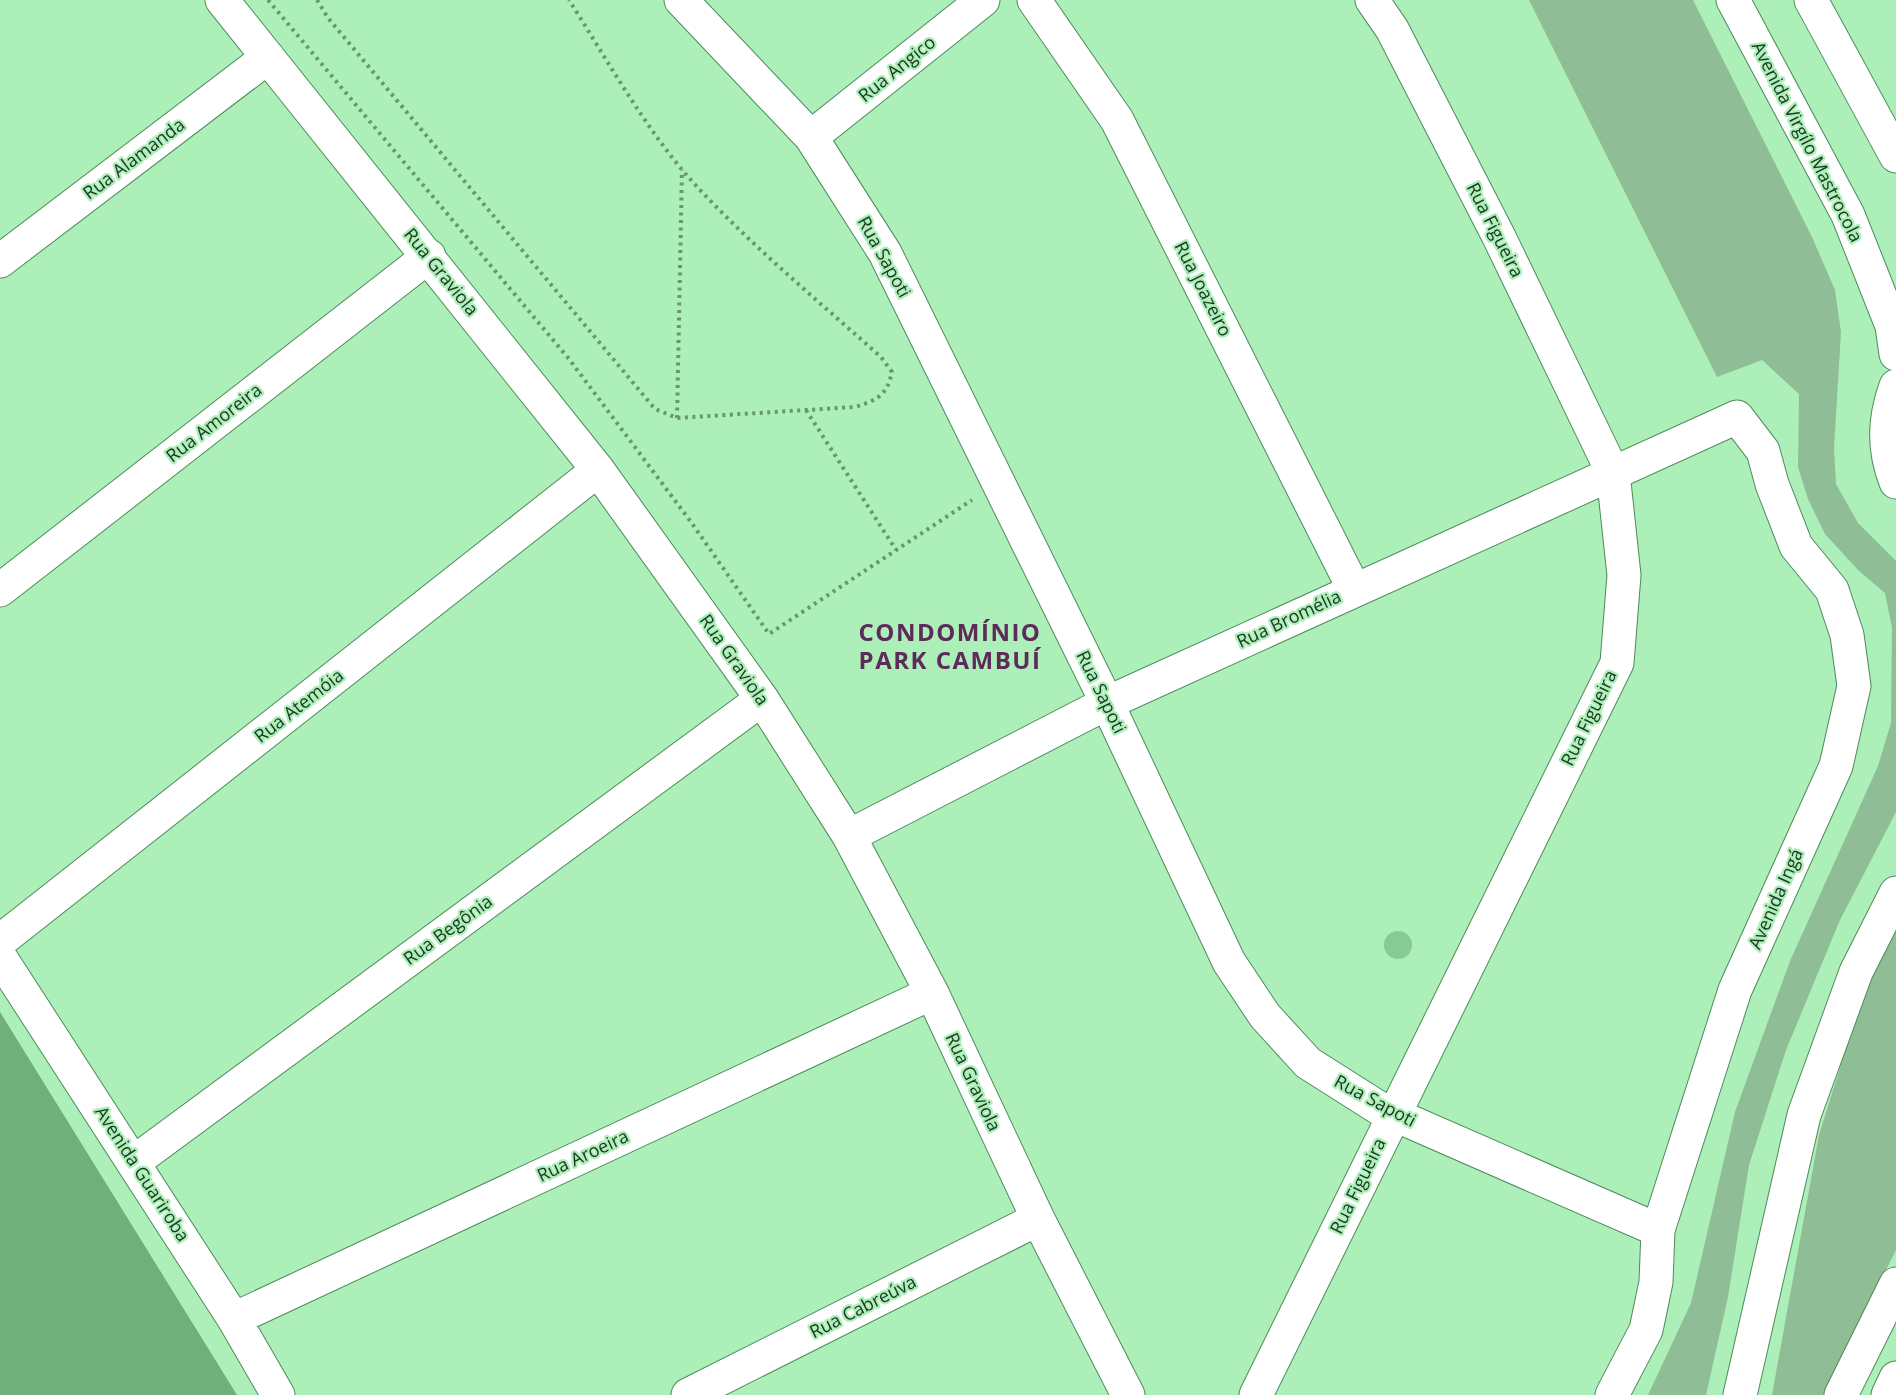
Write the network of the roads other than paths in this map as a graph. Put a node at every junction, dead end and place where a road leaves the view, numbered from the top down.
1 (222, 0) edge
2 (681, 0) edge
3 (983, 0) edge
4 (1034, 0) edge
5 (1372, 0) edge
6 (1733, 0) edge
7 (1810, 0) edge
8 (268, 57) junction
9 (811, 137) junction
10 (1896, 156) edge
11 (429, 256) junction
12 (0, 261) edge
13 (1896, 354) edge
14 (1896, 386) edge
15 (1737, 417) joint
16 (598, 470) junction
17 (1613, 473) junction
18 (1896, 482) edge
19 (1354, 589) junction
20 (0, 590) edge
21 (762, 699) junction
22 (1107, 703) junction
23 (849, 836) junction
24 (1896, 892) edge
25 (0, 941) edge
26 (0, 957) edge
27 (932, 993) junction
28 (1393, 1114) junction
29 (134, 1162) junction
30 (1038, 1219) junction
31 (1658, 1230) junction
32 (1896, 1284) edge
33 (234, 1319) junction
34 (1896, 1378) edge
35 (1256, 1393) edge
36 (278, 1395) edge
37 (688, 1395) edge
38 (1128, 1395) edge
39 (1612, 1395) edge
40 (1740, 1395) edge
41 (1841, 1395) edge
42 (1888, 1395) edge

1 - 8 street, Rua Graviola
2 - 9 street, Rua Sapoti
3 - 9 street, Rua Angico
4 - 19 street, Rua Joazeiro
5 - 17 street, Rua Figueira
6 - 13 street, Avenida Virgílo Mastrocola
7 - 10 street
8 - 11 street, Rua Graviola
8 - 12 street, Rua Alamanda
9 - 22 street, Rua Sapoti
11 - 16 street, Rua Graviola
11 - 20 street, Rua Amoreira
14 - 18 street
15 - 17 street, Rua Bromélia
15 - 31 street, Avenida Ingá
16 - 21 street, Rua Graviola
16 - 25 street, Rua Atemóia
17 - 19 street, Rua Bromélia
17 - 28 street, Rua Figueira
19 - 22 street, Rua Bromélia
21 - 23 street, Rua Graviola
21 - 29 street, Rua Begônia
22 - 23 street, Rua Bromélia
22 - 28 street, Rua Sapoti
23 - 27 street, Rua Graviola
24 - 40 street
26 - 29 street, Avenida Guariroba
27 - 30 street, Rua Graviola
27 - 33 street, Rua Aroeira
28 - 31 street, Rua Sapoti
28 - 35 street, Rua Figueira
29 - 33 street, Avenida Guariroba
30 - 37 street, Rua Cabreúva
30 - 38 street, Rua Graviola
31 - 39 street, Avenida Ingá
32 - 41 street
33 - 36 street, Avenida Guariroba
34 - 42 street

